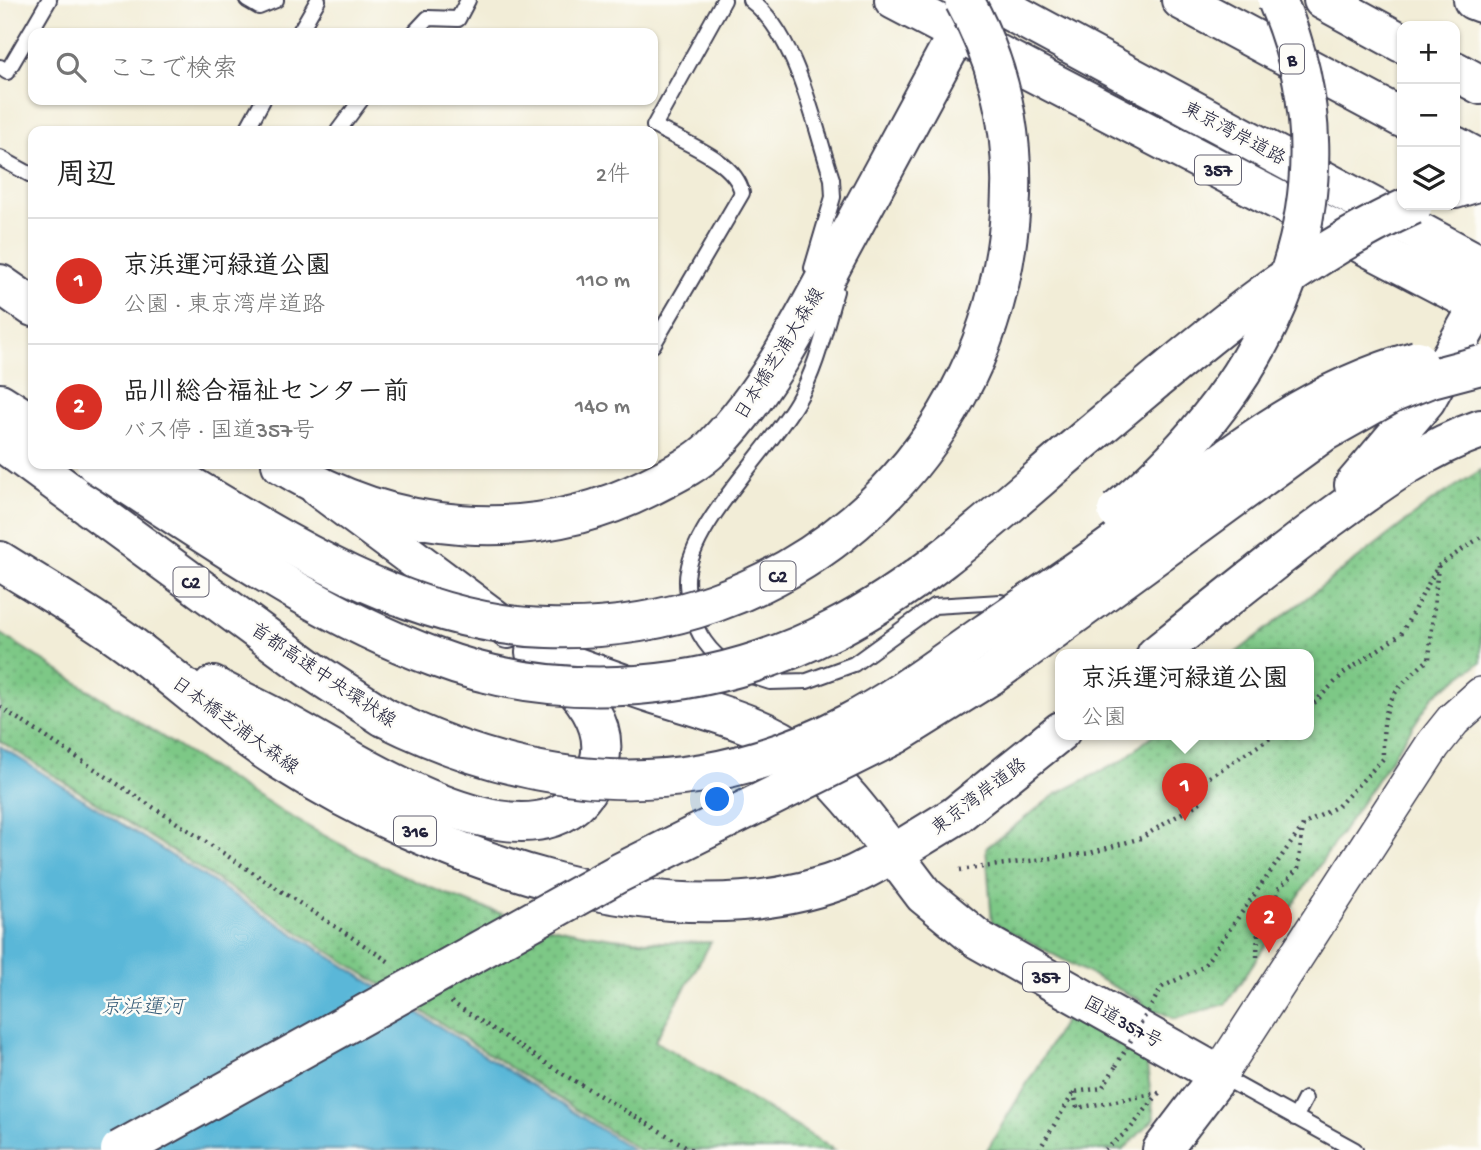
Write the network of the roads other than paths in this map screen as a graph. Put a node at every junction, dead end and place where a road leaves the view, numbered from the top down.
1 (48, 0) edge
2 (247, 0) edge
3 (276, 0) edge
4 (318, 0) edge
5 (468, 0) edge
6 (724, 0) edge
7 (750, 0) edge
8 (894, 0) edge
9 (1181, 0) edge
10 (1277, 0) edge
11 (1323, 0) edge
12 (1473, 0) edge
13 (1481, 3) edge
14 (972, 7) edge
15 (32, 28) edge
16 (302, 28) edge
17 (419, 28) edge
18 (28, 35) edge
19 (1397, 40) edge
20 (0, 67) edge
21 (1460, 74) edge
22 (1481, 85) edge
23 (261, 105) edge
24 (357, 105) edge
25 (1397, 115) edge
26 (251, 126) edge
27 (342, 126) edge
28 (654, 126) edge
29 (658, 128) edge
30 (1457, 147) edge
31 (2, 159) edge
32 (1481, 160) edge
33 (28, 173) edge
34 (1481, 181) edge
35 (1460, 187) edge
36 (1403, 210) edge
37 (857, 219) junction
38 (1481, 265) edge
39 (1480, 305) edge
40 (804, 318) junction
41 (658, 336) edge
42 (1481, 347) edge
43 (1481, 365) edge
44 (0, 377) edge
45 (28, 392) edge
46 (0, 403) edge
47 (28, 421) edge
48 (1481, 429) edge
49 (0, 441) edge
50 (28, 462) edge
51 (38, 469) edge
52 (104, 469) edge
53 (162, 469) edge
54 (289, 469) edge
55 (319, 488) junction
56 (0, 561) edge
57 (1268, 564) junction
58 (1001, 602) junction
59 (126, 642) junction
60 (1163, 649) edge
61 (535, 652) junction
62 (1481, 695) edge
63 (892, 698) junction
64 (1055, 736) edge
65 (893, 854) junction
66 (1219, 1075) junction
67 (1306, 1099) dead end
68 (1295, 1118) junction
69 (120, 1150) edge
70 (1161, 1150) edge
71 (1355, 1150) edge

1 - 15 lane
2 - 3 lane
4 - 16 lane
5 - 17 lane
6 - 28 lane
7 - 40 lane
8 - 14 main road, 357
9 - 25 main road, B
10 - 58 main road, C2, bridge
11 - 19 main road
12 - 13 main road
14 - 37 main road, 日本橋芝浦大森線
14 - 38 main road, 東京湾岸道路 / 357
14 - 39 main road, 357
14 - 53 main road, C2, bridge
18 - 20 lane
21 - 22 main road
23 - 26 lane
24 - 27 lane
29 - 41 lane
30 - 32 main road
31 - 33 lane
34 - 35 main road
36 - 52 main road, C2, bridge
37 - 40 main road, 日本橋芝浦大森線
37 - 58 lane, bridge
39 - 57 main road
40 - 55 main road, 日本橋芝浦大森線
42 - 63 main road, C2, bridge
43 - 69 main road, bridge
44 - 45 main road
46 - 47 main road
48 - 57 main road
49 - 50 main road, 首都高速中央環状線 / C2, bridge
51 - 63 main road, 首都高速中央環状線 / C2, bridge
54 - 55 main road, 日本橋芝浦大森線
55 - 61 main road
56 - 59 main road, 日本橋芝浦大森線 / 316
57 - 60 main road
58 - 63 main road, C2, bridge
59 - 61 main road
59 - 65 main road, 日本橋芝浦大森線 / 316
61 - 65 main road, 国道357号
62 - 66 street
64 - 65 main road, 東京湾岸道路
65 - 66 main road, 国道357号 / 357
66 - 68 lane
66 - 70 main road
67 - 68 lane
68 - 71 lane

